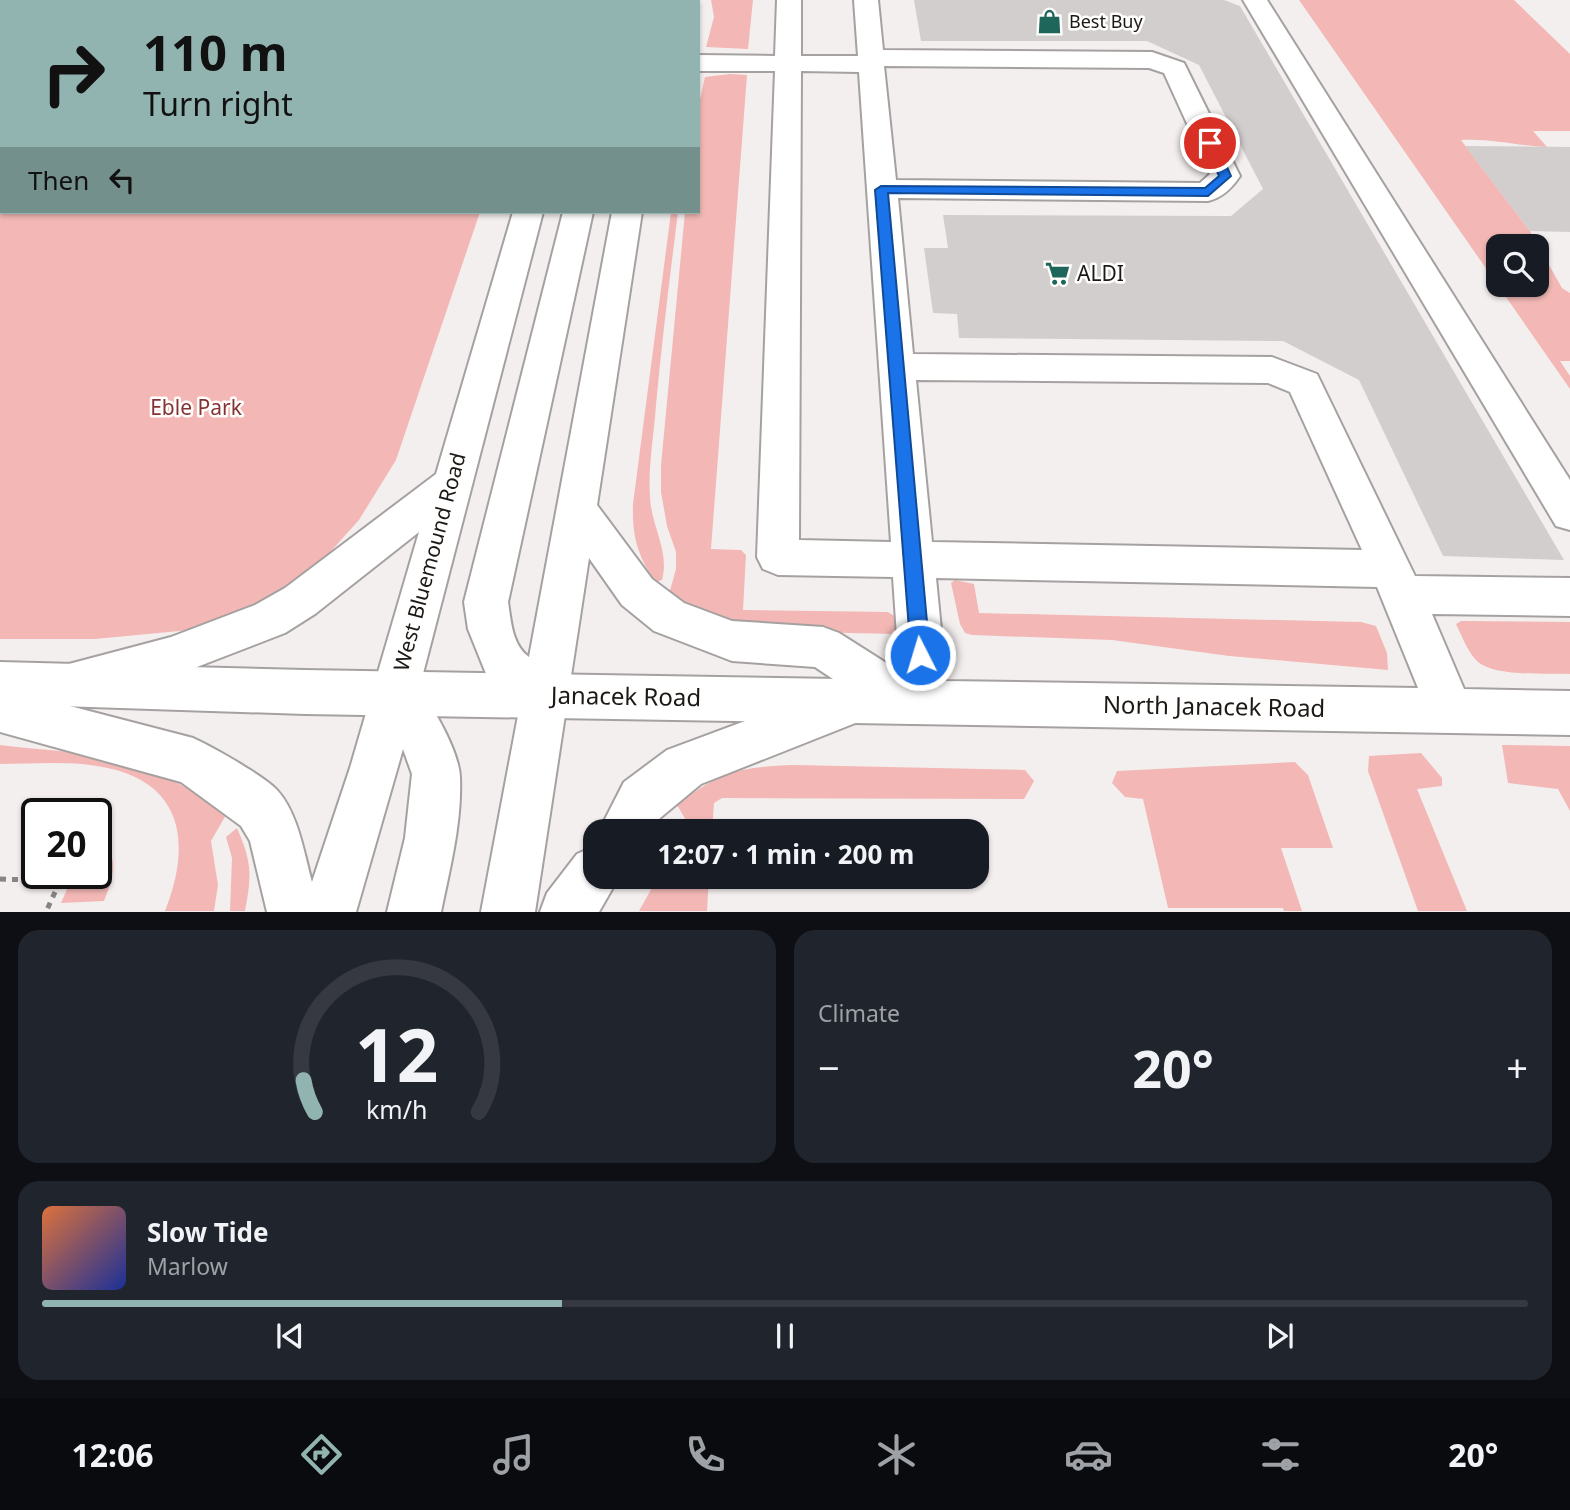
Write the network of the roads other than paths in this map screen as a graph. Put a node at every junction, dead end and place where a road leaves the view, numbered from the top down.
1 (789, 0) edge
2 (866, 0) edge
3 (1255, 0) edge
4 (871, 61) junction
5 (700, 63) edge
6 (787, 63) junction
7 (881, 190) junction
8 (527, 214) edge
9 (578, 214) edge
10 (627, 214) edge
11 (895, 367) junction
12 (450, 485) junction
13 (577, 509) junction
14 (1570, 514) edge
15 (911, 559) junction
16 (1396, 582) junction
17 (1570, 597) edge
18 (0, 683) edge
19 (66, 684) junction
20 (394, 693) junction
21 (545, 696) junction
22 (858, 701) junction
23 (917, 702) junction
24 (0, 710) edge
25 (1450, 711) junction
26 (1570, 713) edge
27 (631, 819) edge
28 (583, 889) edge
29 (294, 912) edge
30 (329, 912) edge
31 (414, 912) edge
32 (508, 912) edge
33 (566, 912) edge

1 - 6 main road
2 - 4 main road
3 - 14 main road
4 - 6 main road
4 - 7 main road
4 - 7 main road
5 - 6 main road
6 - 15 main road
7 - 11 main road
8 - 12 main road, West Bluemound Road
9 - 21 main road
10 - 13 main road
11 - 15 main road
11 - 16 main road
12 - 19 main road
12 - 20 main road, West Bluemound Road
13 - 21 main road
13 - 23 main road
15 - 16 main road
15 - 23 main road
16 - 17 main road
16 - 25 main road
18 - 19 main road
19 - 20 main road
20 - 21 main road, Janacek Road
20 - 30 main road, West Bluemound Road
20 - 31 main road
21 - 22 main road, Janacek Road
21 - 32 main road
22 - 23 main road, North Janacek Road
22 - 27 main road
23 - 25 main road, North Janacek Road
24 - 29 main road
25 - 26 main road, North Janacek Road
28 - 33 main road

